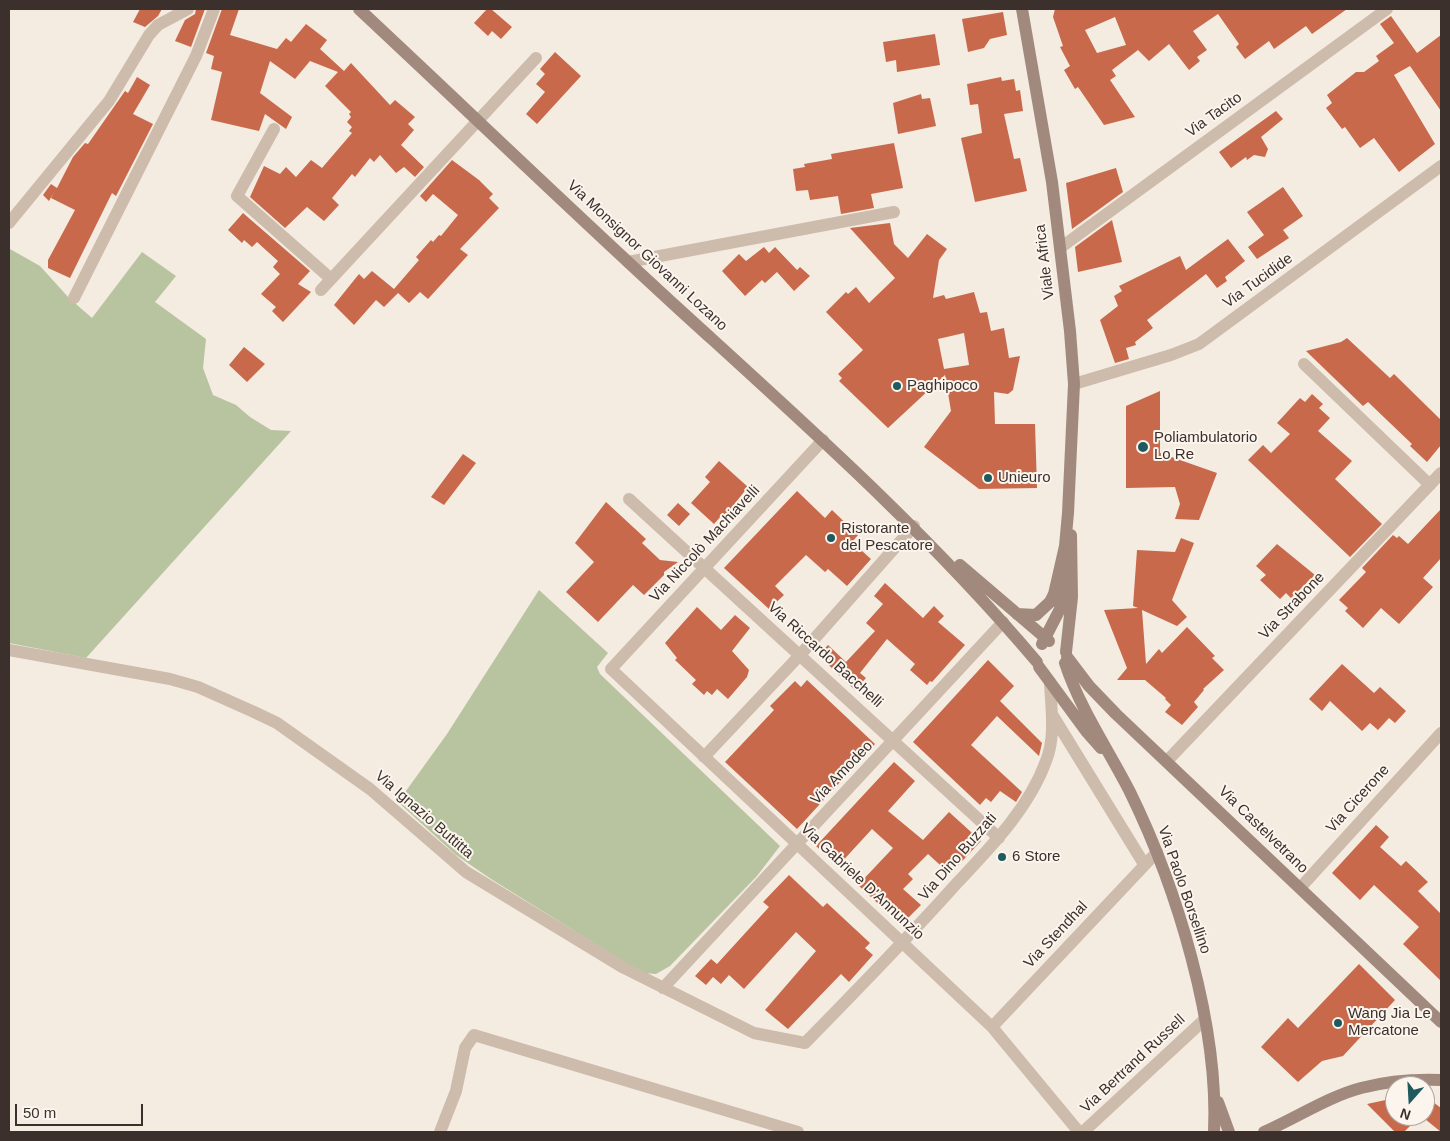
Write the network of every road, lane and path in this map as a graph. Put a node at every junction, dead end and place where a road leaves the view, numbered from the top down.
1 (188, 9) edge
2 (214, 9) edge
3 (359, 9) edge
4 (1022, 9) edge
5 (1386, 9) edge
6 (536, 58) dead end
7 (478, 121) junction
8 (274, 129) dead end
9 (1441, 166) edge
10 (894, 212) dead end
11 (9, 223) edge
12 (1060, 248) junction
13 (628, 262) junction
14 (330, 278) junction
15 (320, 290) dead end
16 (74, 298) dead end
17 (1304, 364) dead end
18 (1074, 384) junction
19 (823, 440) junction
20 (1441, 473) edge
21 (1430, 485) junction
22 (629, 498) dead end
23 (1068, 513) junction
24 (914, 526) junction
25 (1064, 546) junction
26 (705, 568) junction
27 (1018, 614) junction
28 (1003, 622) junction
29 (1046, 641) junction
30 (9, 650) edge
31 (800, 654) junction
32 (1066, 658) junction
33 (1038, 664) junction
34 (610, 669) joint
35 (1050, 682) junction
36 (1053, 716) junction
37 (1441, 733) edge
38 (895, 741) junction
39 (704, 757) junction
40 (1113, 761) junction
41 (1167, 761) junction
42 (999, 838) junction
43 (797, 843) junction
44 (1157, 852) junction
45 (1144, 864) junction
46 (1300, 888) junction
47 (904, 943) junction
48 (663, 988) junction
49 (1204, 1020) junction
50 (1441, 1022) edge
51 (992, 1027) junction
52 (805, 1043) joint
53 (1441, 1080) edge
54 (1216, 1095) junction
55 (1300, 1116) junction
56 (440, 1132) edge
57 (798, 1132) edge
58 (1079, 1132) edge
59 (1083, 1132) edge
60 (1214, 1132) edge
61 (1229, 1132) edge
62 (1264, 1132) edge
63 (1283, 1132) edge

1 - 11 street
2 - 16 street
3 - 7 main road, Via Monsignor Giovanni Lozano
4 - 12 main road, Viale Africa
5 - 12 street, Via Tacito
6 - 7 street
7 - 13 main road, Via Monsignor Giovanni Lozano
7 - 14 street
8 - 14 street
9 - 18 street, Via Tucidide
10 - 13 street
12 - 18 main road, Viale Africa
13 - 19 main road, Via Monsignor Giovanni Lozano
14 - 15 street
17 - 21 street
18 - 23 main road, Viale Africa
19 - 24 main road, Via Monsignor Giovanni Lozano
19 - 26 street, Via Niccolò Machiavelli
20 - 21 street, Via Strabone
21 - 41 street, Via Strabone
22 - 26 street, Via Riccardo Bacchelli
23 - 25 main road
23 - 32 main road
24 - 27 main road
24 - 28 main road
24 - 31 street
25 - 27 main road
25 - 29 main road
26 - 31 street, Via Riccardo Bacchelli
26 - 34 street, Via Niccolò Machiavelli
27 - 29 main road
28 - 33 main road
28 - 38 street, Via Amodeo
29 - 32 main road
29 - 33 main road
30 - 48 street, Via Ignazio Buttitta
31 - 38 street, Via Riccardo Bacchelli
31 - 39 street
32 - 33 main road
32 - 40 main road
32 - 41 main road, Via Castelvetrano
33 - 35 main road
34 - 39 street, Via Gabriele D'Annunzio
35 - 36 street, Via Dino Buzzati
35 - 40 main road
36 - 42 street, Via Dino Buzzati
36 - 45 street
37 - 46 street, Via Cicerone
38 - 42 street, Via Riccardo Bacchelli
38 - 43 street, Via Amodeo
39 - 43 street, Via Gabriele D'Annunzio
40 - 44 main road, Via Paolo Borsellino
41 - 46 main road, Via Castelvetrano
42 - 47 street, Via Dino Buzzati
43 - 47 street, Via Gabriele D'Annunzio
43 - 48 street, Via Amodeo
44 - 45 street, Via Stendhal
44 - 49 main road, Via Paolo Borsellino
45 - 51 street, Via Stendhal
46 - 50 main road, Via Castelvetrano
47 - 51 street, Via Gabriele D'Annunzio
47 - 52 street, Via Dino Buzzati
48 - 52 street, Via Ignazio Buttitta
49 - 54 main road, Via Paolo Borsellino
49 - 59 street, Via Bertrand Russell
51 - 58 street, Via Gabriele D'Annunzio
53 - 55 main road
54 - 60 main road, Via Paolo Borsellino
54 - 61 main road, Via Paolo Borsellino
55 - 62 main road
55 - 63 main road
56 - 57 street

